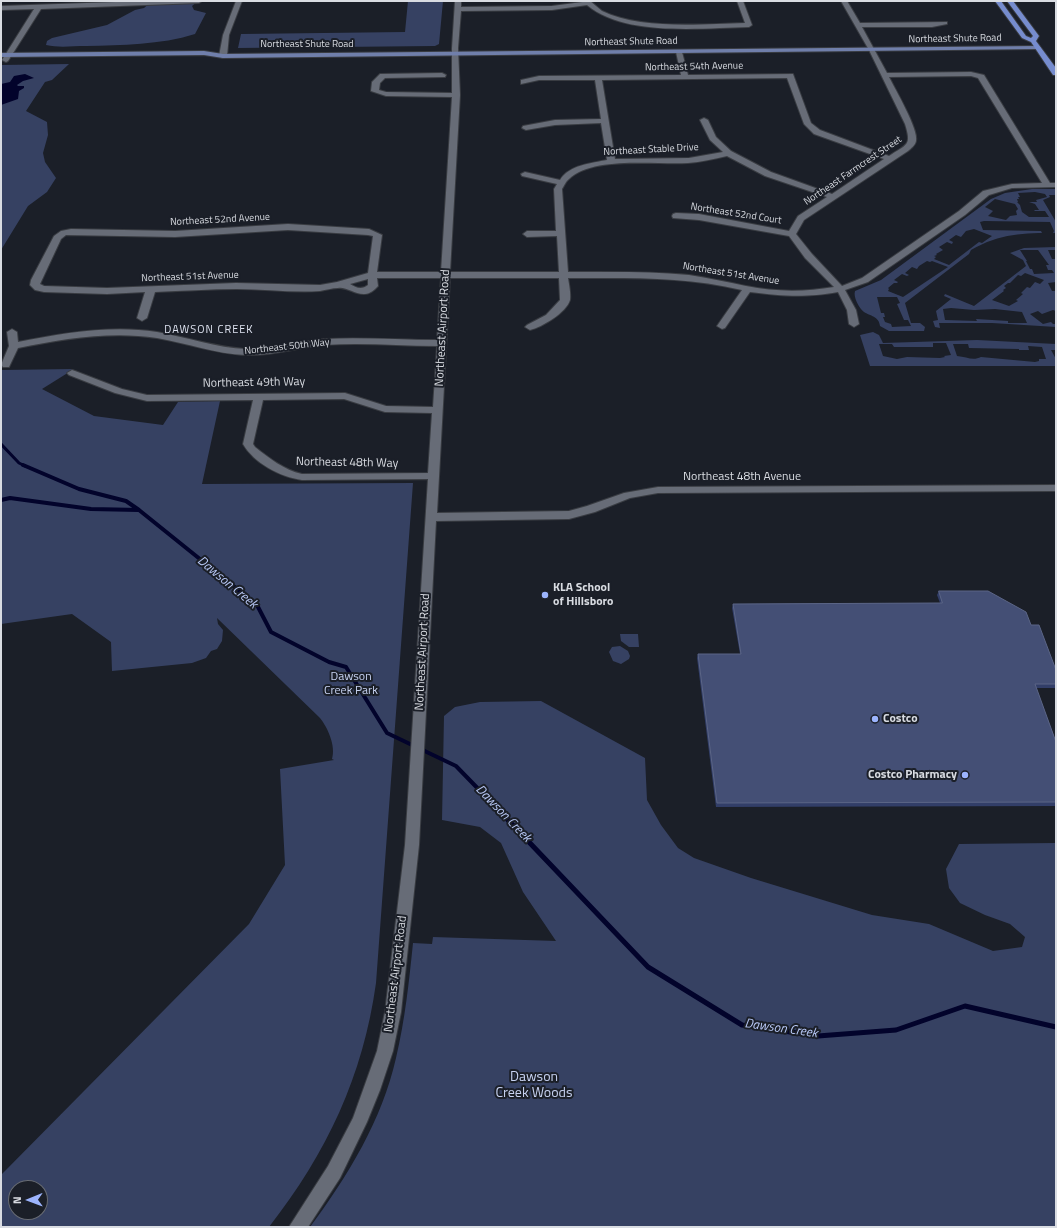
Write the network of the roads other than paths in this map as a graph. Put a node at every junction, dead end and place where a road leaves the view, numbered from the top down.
1 (199, 1) edge
2 (239, 1) edge
3 (458, 1) edge
4 (740, 1) edge
5 (844, 1) edge
6 (998, 1) edge
7 (1010, 1) edge
8 (587, 2) edge
9 (1, 8) edge
10 (38, 8) junction
11 (458, 9) junction
12 (945, 23) dead end
13 (859, 26) junction
14 (1033, 41) junction
15 (1038, 48) junction
16 (872, 50) junction
17 (679, 52) junction
18 (455, 54) junction
19 (223, 56) junction
20 (4, 58) edge
21 (1056, 73) edge
22 (442, 75) dead end
23 (885, 75) junction
24 (685, 77) junction
25 (598, 78) junction
26 (524, 82) dead end
27 (456, 95) junction
28 (704, 120) dead end
29 (604, 121) junction
30 (526, 128) dead end
31 (728, 153) junction
32 (890, 158) junction
33 (611, 161) junction
34 (525, 174) dead end
35 (560, 182) junction
36 (1052, 185) edge
37 (834, 197) junction
38 (676, 216) dead end
39 (560, 233) junction
40 (526, 234) dead end
41 (792, 234) junction
42 (372, 275) junction
43 (446, 275) junction
44 (563, 275) junction
45 (38, 288) joint
46 (151, 289) junction
47 (747, 289) junction
48 (841, 289) junction
49 (142, 318) dead end
50 (854, 324) dead end
51 (722, 326) dead end
52 (530, 327) dead end
53 (12, 332) dead end
54 (442, 343) junction
55 (14, 346) junction
56 (6, 365) dead end
57 (72, 372) dead end
58 (259, 396) junction
59 (438, 410) junction
60 (434, 476) junction
61 (1056, 488) edge
62 (431, 517) junction
63 (298, 1227) edge

1 - 10 street
2 - 19 street
3 - 11 street, Northeast Airport Road
4 - 8 street
5 - 13 street, Northeast Farmcrest Street
6 - 14 highway
7 - 14 highway
8 - 11 street
9 - 10 street
10 - 20 street
11 - 18 street, Northeast Airport Road
12 - 13 street
13 - 16 street, Northeast Farmcrest Street
14 - 15 highway
15 - 16 main road, Northeast Shute Road
15 - 21 highway
16 - 17 main road, Northeast Shute Road
16 - 23 street, Northeast Farmcrest Street
17 - 18 main road, Northeast Shute Road
17 - 24 street
18 - 19 main road, Northeast Shute Road
18 - 27 street, Northeast Airport Road
19 - 20 main road, Northeast Shute Road
22 - 27 street
23 - 32 street, Northeast Farmcrest Street
23 - 36 street
24 - 25 street, Northeast 54th Avenue
24 - 32 street, Northeast 54th Avenue
25 - 26 street, Northeast 54th Avenue
25 - 29 street
27 - 43 street, Northeast Airport Road
28 - 31 street
29 - 30 street
29 - 33 street
31 - 33 street, Northeast Stable Drive
31 - 37 street
32 - 37 street, Northeast Farmcrest Street
33 - 35 street, Northeast Stable Drive
34 - 35 street
35 - 39 street
36 - 48 street, Northeast 51st Avenue
37 - 41 street, Northeast Farmcrest Street
38 - 41 street, Northeast 52nd Court
39 - 40 street
39 - 44 street
41 - 48 street
42 - 43 street, Northeast 51st Avenue
42 - 45 street, Northeast 52nd Avenue
42 - 46 street, Northeast 51st Avenue
43 - 44 street, Northeast 51st Avenue
43 - 54 street, Northeast Airport Road
44 - 47 street, Northeast 51st Avenue
44 - 52 street
45 - 46 street, Northeast 51st Avenue
46 - 49 street
47 - 48 street, Northeast 51st Avenue
47 - 51 street
48 - 50 street
53 - 55 street
54 - 55 street, Northeast 50th Way
54 - 59 street, Northeast Airport Road
55 - 56 street
57 - 58 street, Northeast 49th Way
58 - 59 street, Northeast 49th Way
58 - 60 street, Northeast 48th Way
59 - 60 street, Northeast Airport Road
60 - 62 street, Northeast Airport Road
61 - 62 street, Northeast 48th Avenue
62 - 63 street, Northeast Airport Road

